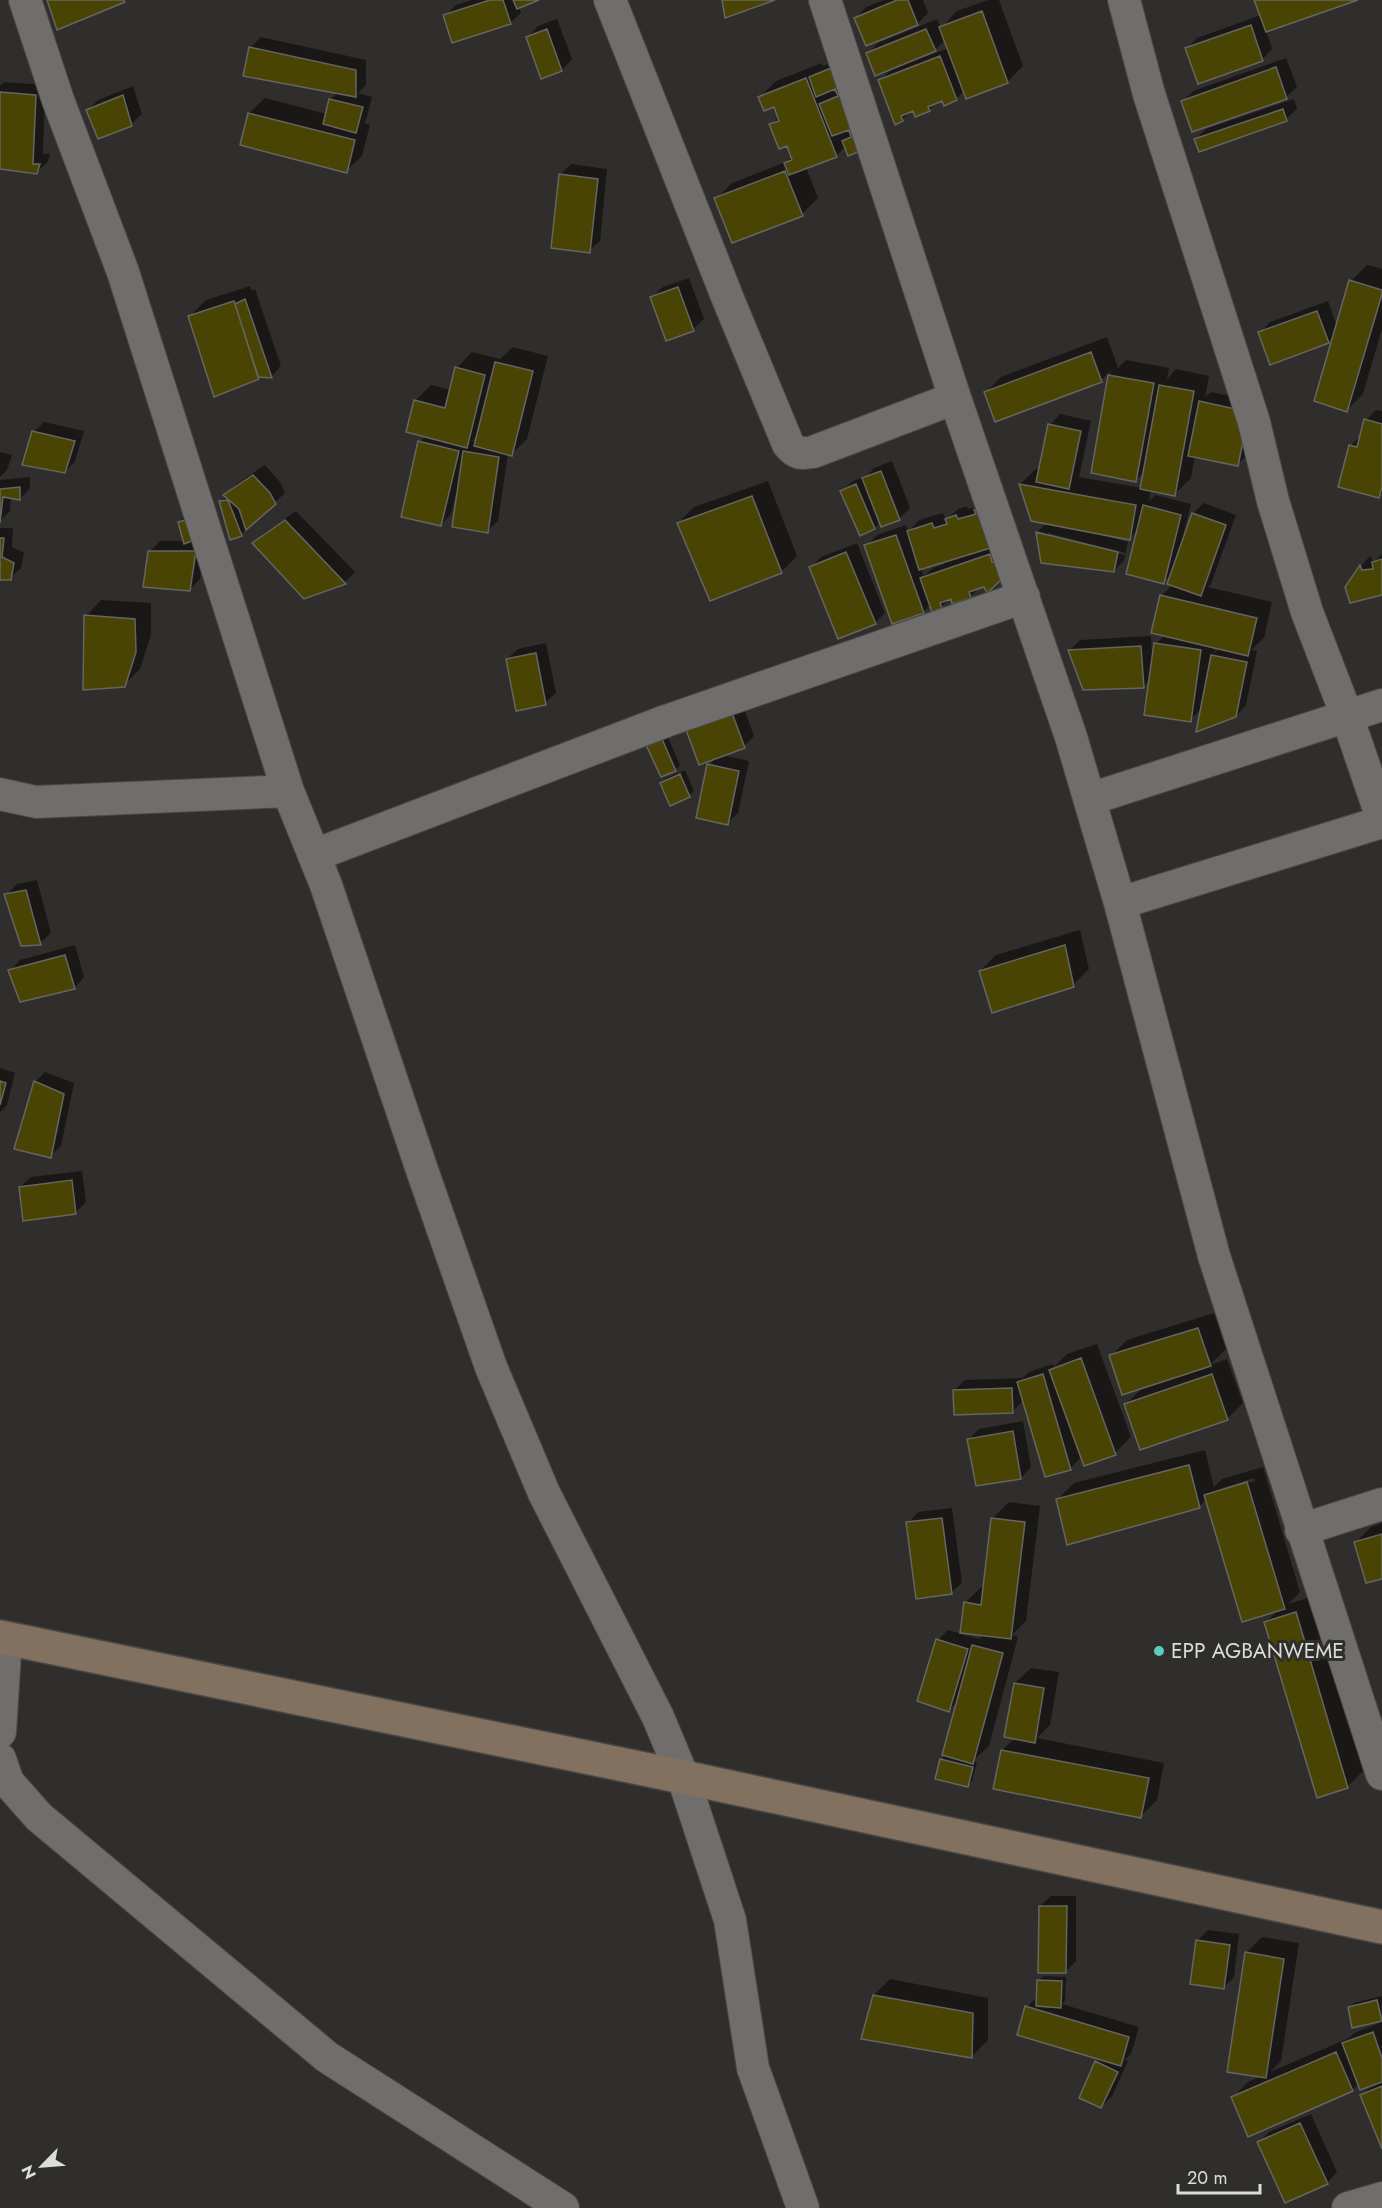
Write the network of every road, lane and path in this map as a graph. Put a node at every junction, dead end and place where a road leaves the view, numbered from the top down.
1 (26, 0) edge
2 (610, 0) edge
3 (825, 0) edge
4 (1124, 0) edge
5 (955, 398) junction
6 (1024, 597) junction
7 (1382, 705) edge
8 (1347, 716) junction
9 (288, 791) junction
10 (0, 794) edge
11 (1090, 799) junction
12 (1382, 818) edge
13 (1382, 822) edge
14 (315, 855) junction
15 (1120, 903) junction
16 (1382, 1504) edge
17 (1301, 1530) junction
18 (3, 1638) edge
19 (0, 1732) edge
20 (0, 1759) edge
21 (1382, 1774) edge
22 (683, 1777) junction
23 (1382, 1927) edge
24 (1382, 2198) edge
25 (563, 2208) edge
26 (803, 2208) edge
27 (1348, 2208) edge

1 - 9 street
2 - 5 street
3 - 5 street
4 - 8 street
5 - 6 street
6 - 11 street
6 - 14 street
7 - 8 street
8 - 11 street
8 - 12 street
9 - 10 street
9 - 14 street
11 - 15 street
13 - 15 street
14 - 22 street
15 - 17 street
16 - 17 street
17 - 21 street
18 - 19 street
18 - 22 main road
20 - 25 street
22 - 23 main road
22 - 26 street
24 - 27 street

